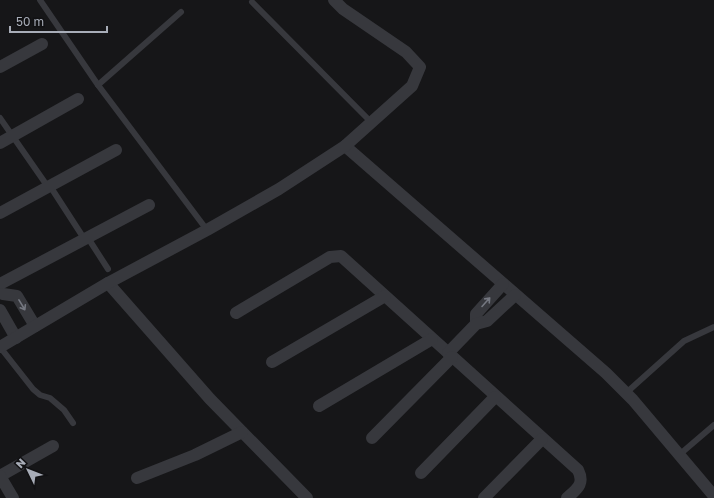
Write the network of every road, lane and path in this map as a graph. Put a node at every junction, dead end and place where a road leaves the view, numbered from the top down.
1 (40, 0) edge
2 (334, 0) edge
3 (252, 2) dead end
4 (181, 12) dead end
5 (42, 44) dead end
6 (0, 67) edge
7 (98, 85) junction
8 (78, 99) dead end
9 (0, 118) edge
10 (371, 122) junction
11 (12, 136) junction
12 (0, 143) edge
13 (345, 146) junction
14 (116, 150) dead end
15 (49, 186) junction
16 (150, 205) dead end
17 (0, 213) edge
18 (207, 230) junction
19 (87, 239) junction
20 (108, 269) dead end
21 (108, 283) junction
22 (503, 284) junction
23 (1, 289) edge
24 (515, 295) junction
25 (384, 296) junction
26 (0, 306) edge
27 (0, 310) edge
28 (236, 313) dead end
29 (476, 324) junction
30 (35, 326) junction
31 (714, 327) edge
32 (16, 338) junction
33 (432, 339) junction
34 (0, 347) edge
35 (450, 355) junction
36 (272, 362) dead end
37 (626, 393) junction
38 (495, 397) junction
39 (319, 406) dead end
40 (73, 423) dead end
41 (714, 425) edge
42 (242, 432) junction
43 (372, 438) dead end
44 (542, 439) junction
45 (53, 446) dead end
46 (679, 455) junction
47 (421, 473) dead end
48 (0, 476) edge
49 (137, 478) dead end
50 (714, 496) edge
51 (13, 498) edge
52 (307, 498) edge
53 (484, 498) edge
54 (567, 498) edge

1 - 7 lane
2 - 10 street
3 - 10 lane
4 - 7 lane
5 - 6 street
7 - 18 lane
8 - 11 street
9 - 11 lane
10 - 13 street
11 - 12 street
11 - 15 lane
13 - 18 street
13 - 22 street
14 - 15 street
15 - 17 street
15 - 19 lane
16 - 19 street
18 - 21 street
19 - 20 lane
19 - 23 street
21 - 30 street
21 - 42 street
22 - 24 street
29 -> 22 street
23 - 26 street
23 -> 30 street
24 - 29 street
24 - 37 street
25 - 28 street
25 - 33 street
25 - 36 street
27 - 32 street
29 - 35 street
30 - 32 street
31 - 37 lane
32 - 34 street
33 - 35 street
33 - 39 street
34 - 40 lane
35 - 38 street
35 - 43 street
37 - 46 street
38 - 44 street
38 - 47 street
41 - 46 lane
42 - 49 street
42 - 52 street
44 - 53 street
44 - 54 street
45 - 48 street
46 - 50 street
48 - 51 street

